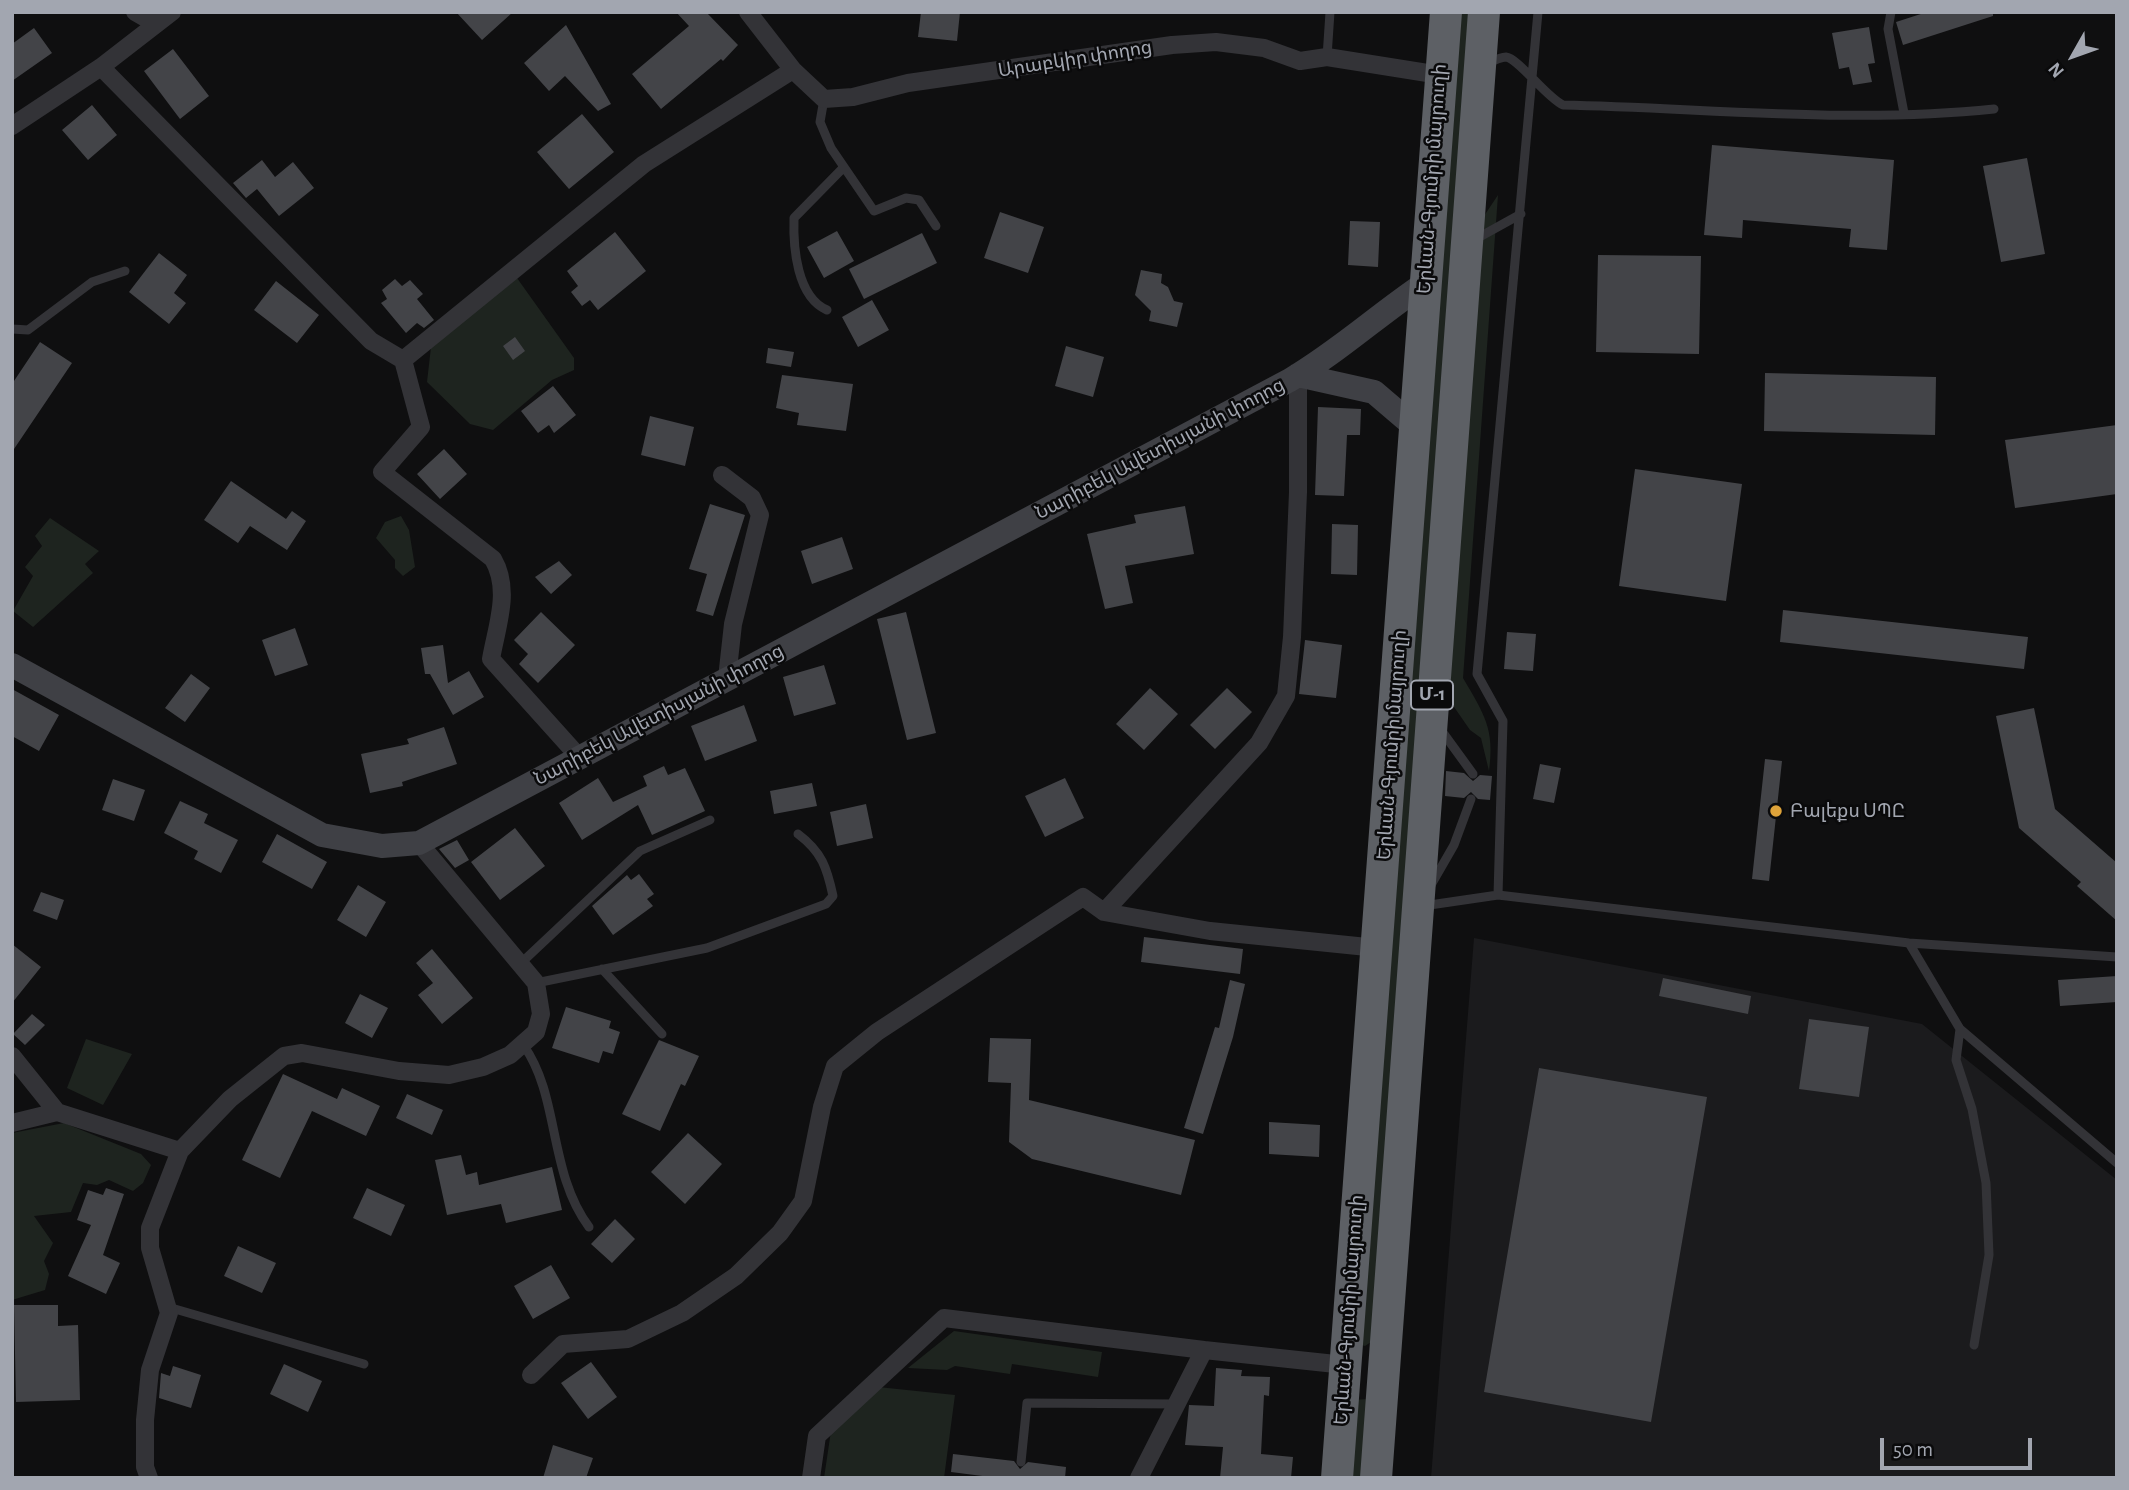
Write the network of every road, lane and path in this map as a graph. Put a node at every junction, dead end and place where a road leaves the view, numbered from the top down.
1 (135, 12) edge
2 (172, 12) edge
3 (748, 12) edge
4 (1330, 12) edge
5 (1446, 12) edge
6 (1484, 12) edge
7 (1538, 12) edge
8 (1891, 12) edge
9 (156, 24) junction
10 (1327, 57) junction
11 (101, 67) junction
12 (1480, 67) junction
13 (793, 70) junction
14 (1440, 75) junction
15 (1534, 80) junction
16 (824, 99) junction
17 (1994, 109) dead end
18 (1904, 113) junction
19 (12, 126) edge
20 (844, 167) junction
21 (1521, 214) junction
22 (936, 226) dead end
23 (1466, 244) junction
24 (125, 271) dead end
25 (1424, 284) junction
26 (827, 310) dead end
27 (12, 329) edge
28 (403, 360) junction
29 (1298, 375) junction
30 (1415, 427) junction
31 (722, 475) dead end
32 (12, 665) edge
33 (727, 678) junction
34 (1430, 716) junction
35 (580, 758) junction
36 (1473, 774) dead end
37 (1471, 799) dead end
38 (710, 820) dead end
39 (798, 834) dead end
40 (419, 844) junction
41 (1498, 895) junction
42 (1418, 907) junction
43 (1104, 912) junction
44 (1909, 943) junction
45 (1377, 947) junction
46 (2117, 957) edge
47 (520, 964) junction
48 (602, 969) junction
49 (536, 983) junction
50 (1960, 1030) junction
51 (662, 1034) dead end
52 (524, 1046) junction
53 (12, 1056) edge
54 (57, 1112) junction
55 (12, 1123) edge
56 (180, 1151) junction
57 (2117, 1163) edge
58 (589, 1227) dead end
59 (168, 1307) junction
60 (1974, 1345) dead end
61 (1204, 1350) junction
62 (364, 1364) dead end
63 (1345, 1370) junction
64 (531, 1376) dead end
65 (1384, 1378) junction
66 (1177, 1404) junction
67 (1021, 1462) dead end
68 (149, 1478) edge
69 (811, 1478) edge
70 (1139, 1478) edge
71 (1337, 1478) edge
72 (1376, 1478) edge

1 - 9 street
2 - 9 street
3 - 13 street
4 - 10 lane
5 - 14 highway, Երևան-Գյումրի մայրուղի / Մ-1
6 - 12 highway, Երևան-Գյումրի մայրուղի / Մ-1
7 - 15 lane
8 - 18 lane
9 - 11 street
10 - 14 street, Արաբկիր փողոց
10 - 16 street, Արաբկիր փողոց
11 - 19 street
11 - 28 street
12 - 15 lane
12 - 23 highway, Երևան-Գյումրի մայրուղի / Մ-1
13 - 16 street
13 - 28 street
14 - 25 highway, Երևան-Գյումրի մայրուղի / Մ-1
15 - 18 lane
15 - 21 lane
16 - 20 lane
17 - 18 lane
20 - 22 lane
20 - 26 lane
21 - 23 lane
21 - 41 lane
23 - 34 highway, Երևան-Գյումրի մայրուղի / Մ-1
24 - 27 lane
25 - 29 street, Նարիբեկ Ավետիսյանի փողոց
25 - 30 highway, Երևան-Գյումրի մայրուղի / Մ-1
28 - 35 street
29 - 30 street
29 - 33 street, Նարիբեկ Ավետիսյանի փողոց
29 - 43 street
30 - 45 highway, Երևան-Գյումրի մայրուղի / Մ-1
31 - 33 street
32 - 40 street, Նարիբեկ Ավետիսյանի փողոց
33 - 35 street, Նարիբեկ Ավետիսյանի փողոց
34 - 36 lane
34 - 42 highway, Երևան-Գյումրի մայրուղի / Մ-1
35 - 40 street, Նարիբեկ Ավետիսյանի փողոց
37 - 42 lane
38 - 47 lane
39 - 48 lane
40 - 47 street
41 - 42 lane
41 - 44 lane
42 - 65 highway, Երևան-Գյումրի մայրուղի / Մ-1
43 - 45 street
43 - 64 street
44 - 46 lane
44 - 50 lane
45 - 63 highway, Երևան-Գյումրի մայրուղի / Մ-1
47 - 49 street
48 - 49 lane
48 - 51 lane
49 - 52 street
50 - 57 lane
50 - 60 lane
52 - 56 street
52 - 58 lane
53 - 54 street
54 - 55 street
54 - 56 street
56 - 59 street
59 - 62 lane
59 - 68 street
61 - 63 street
61 - 66 street
61 - 69 street
63 - 65 highway
63 - 71 highway, Երևան-Գյումրի մայրուղի / Մ-1
65 - 72 highway, Երևան-Գյումրի մայրուղի / Մ-1
66 - 67 lane
66 - 70 street

